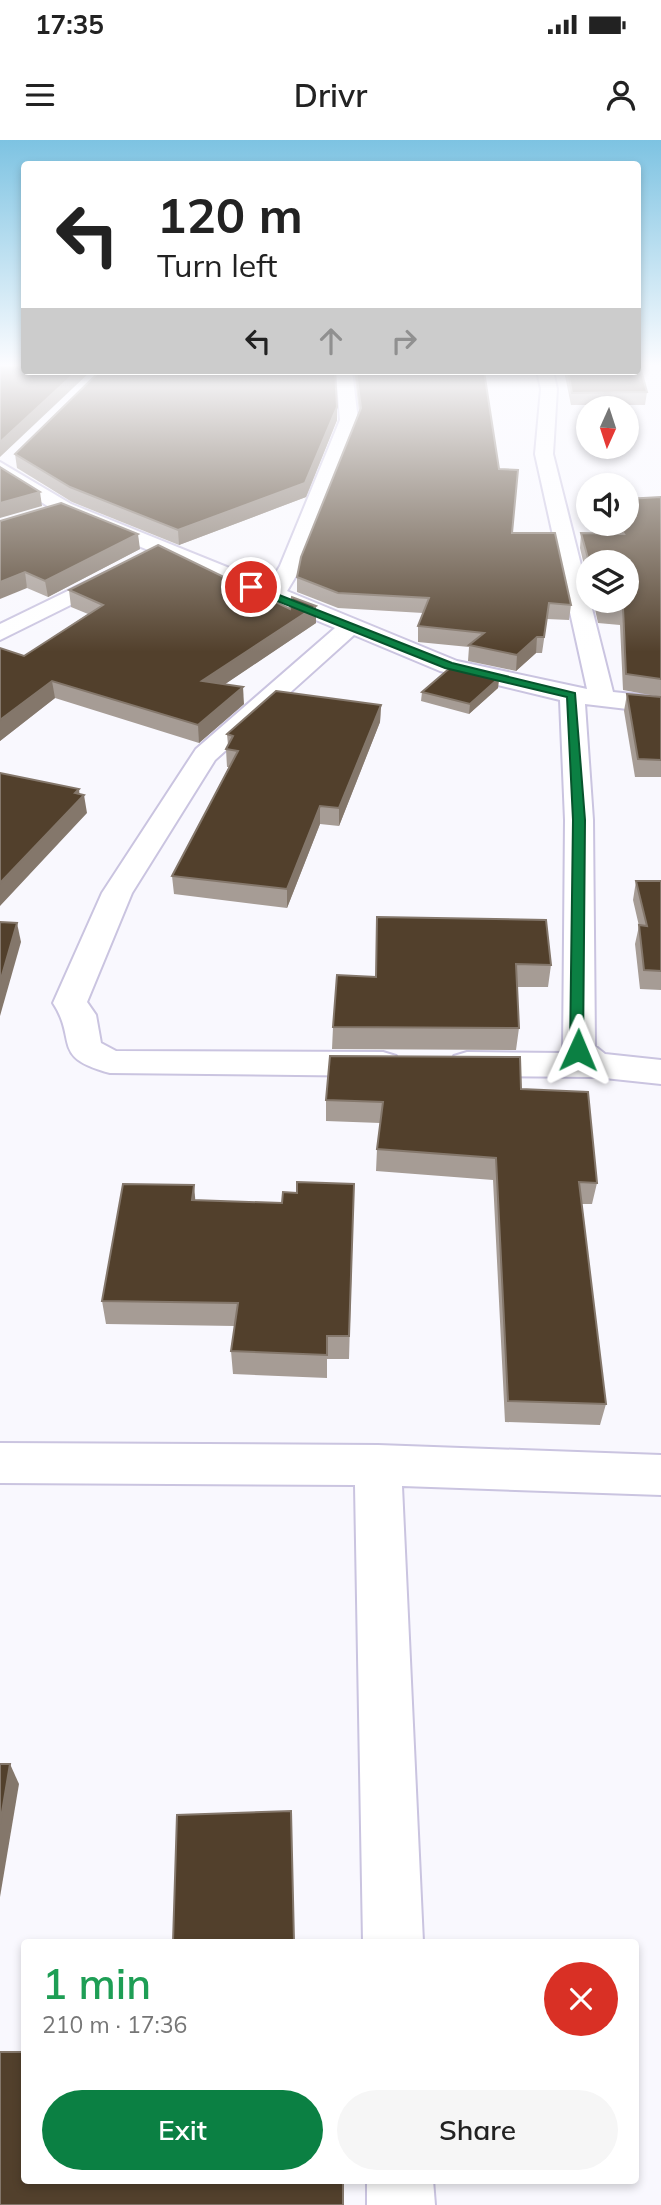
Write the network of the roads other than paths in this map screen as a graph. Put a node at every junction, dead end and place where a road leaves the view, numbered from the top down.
1 (333, 459) edge
2 (545, 459) edge
3 (5, 466) edge
4 (64, 508) junction
5 (38, 516) edge
6 (160, 550) junction
7 (273, 596) junction
8 (351, 627) junction
9 (0, 633) edge
10 (587, 697) junction
11 (661, 705) edge
12 (595, 1065) junction
13 (661, 1072) edge
14 (0, 1463) edge
15 (378, 1465) junction
16 (661, 1475) edge
17 (393, 1939) edge
18 (400, 2184) edge
19 (401, 2205) edge

1 - 7 street
2 - 10 street
3 - 4 street
4 - 5 street
4 - 6 street
6 - 7 street
6 - 9 street
7 - 8 street
8 - 10 street
8 - 12 street
10 - 11 street
10 - 12 street
12 - 13 street
14 - 15 street
15 - 16 street
15 - 17 street
18 - 19 street

